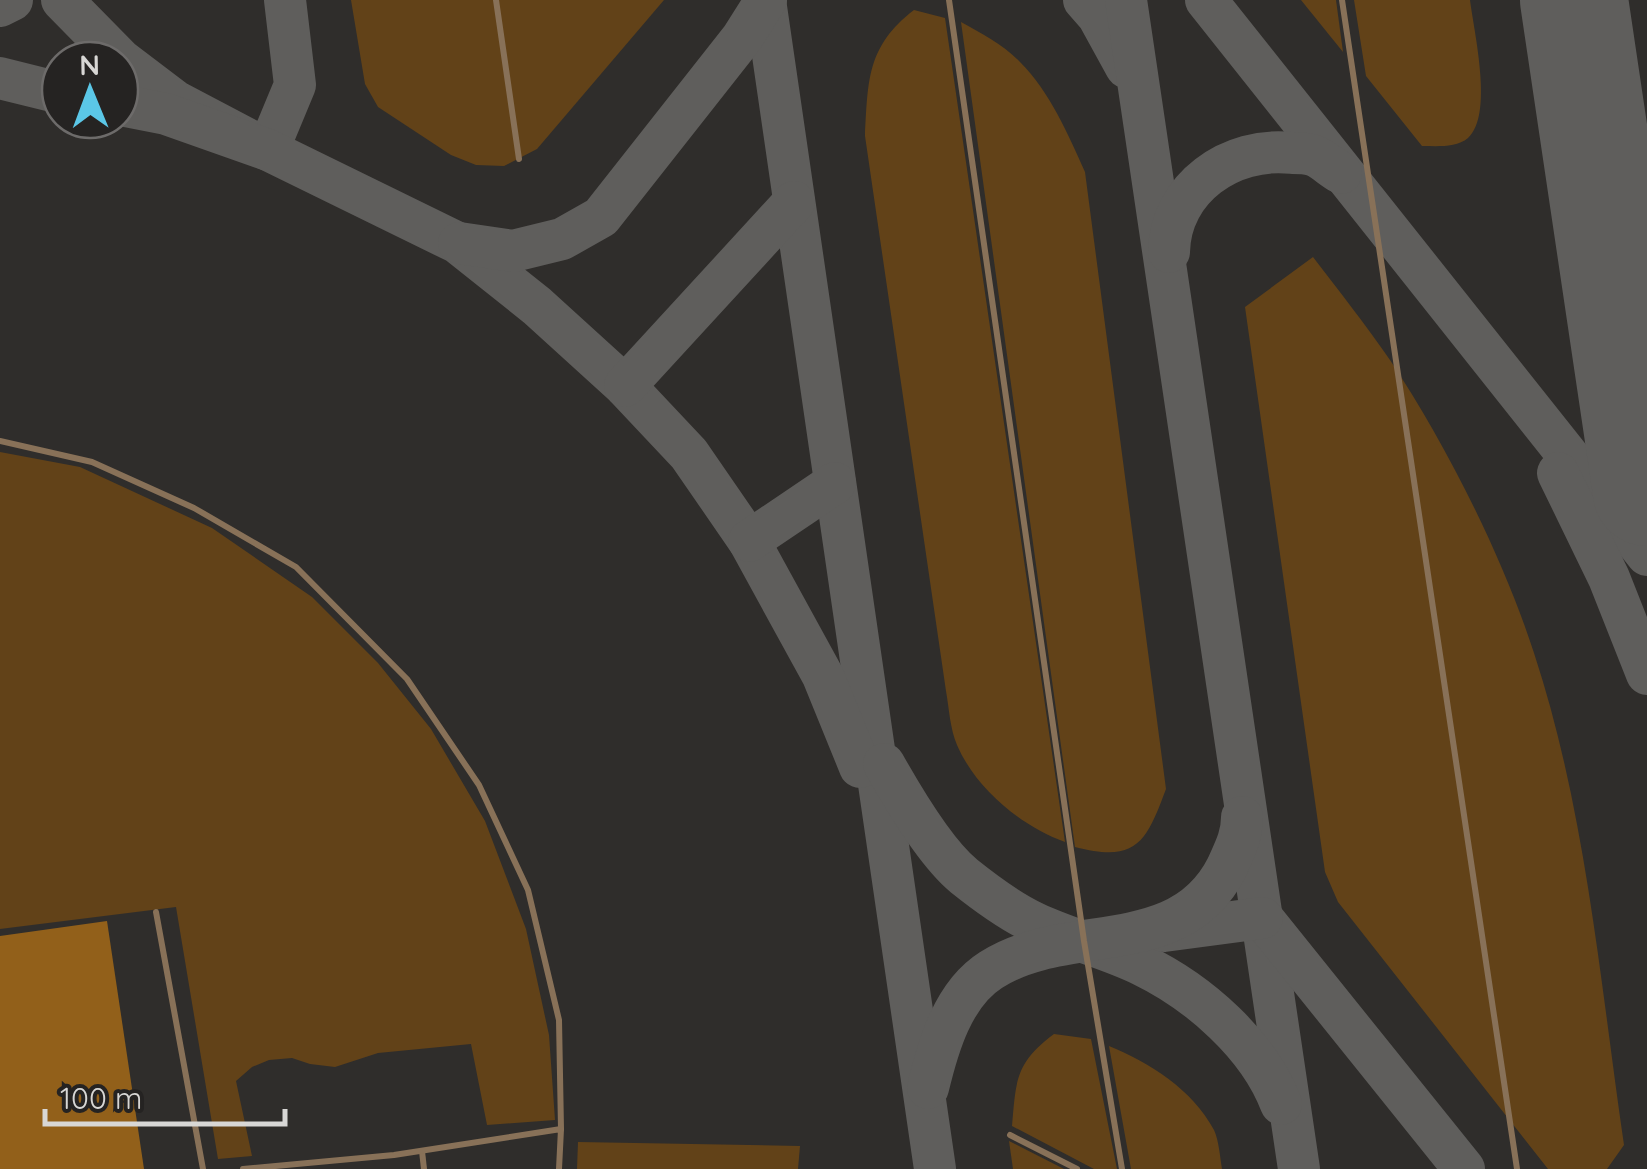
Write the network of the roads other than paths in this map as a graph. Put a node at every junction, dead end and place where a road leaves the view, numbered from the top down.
1 (496, 0) edge
2 (948, 0) edge
3 (1342, 0) edge
4 (519, 160) dead end
5 (0, 441) edge
6 (156, 912) dead end
7 (561, 1129) junction
8 (1010, 1135) dead end
9 (422, 1151) junction
10 (203, 1169) edge
11 (243, 1169) edge
12 (424, 1169) edge
13 (559, 1169) edge
14 (1078, 1169) edge
15 (1122, 1169) edge
16 (1517, 1169) edge

1 - 4 lane
2 - 15 lane
3 - 16 lane
5 - 7 lane
6 - 10 lane
7 - 9 lane
7 - 13 lane
8 - 14 lane
9 - 11 lane
9 - 12 lane

